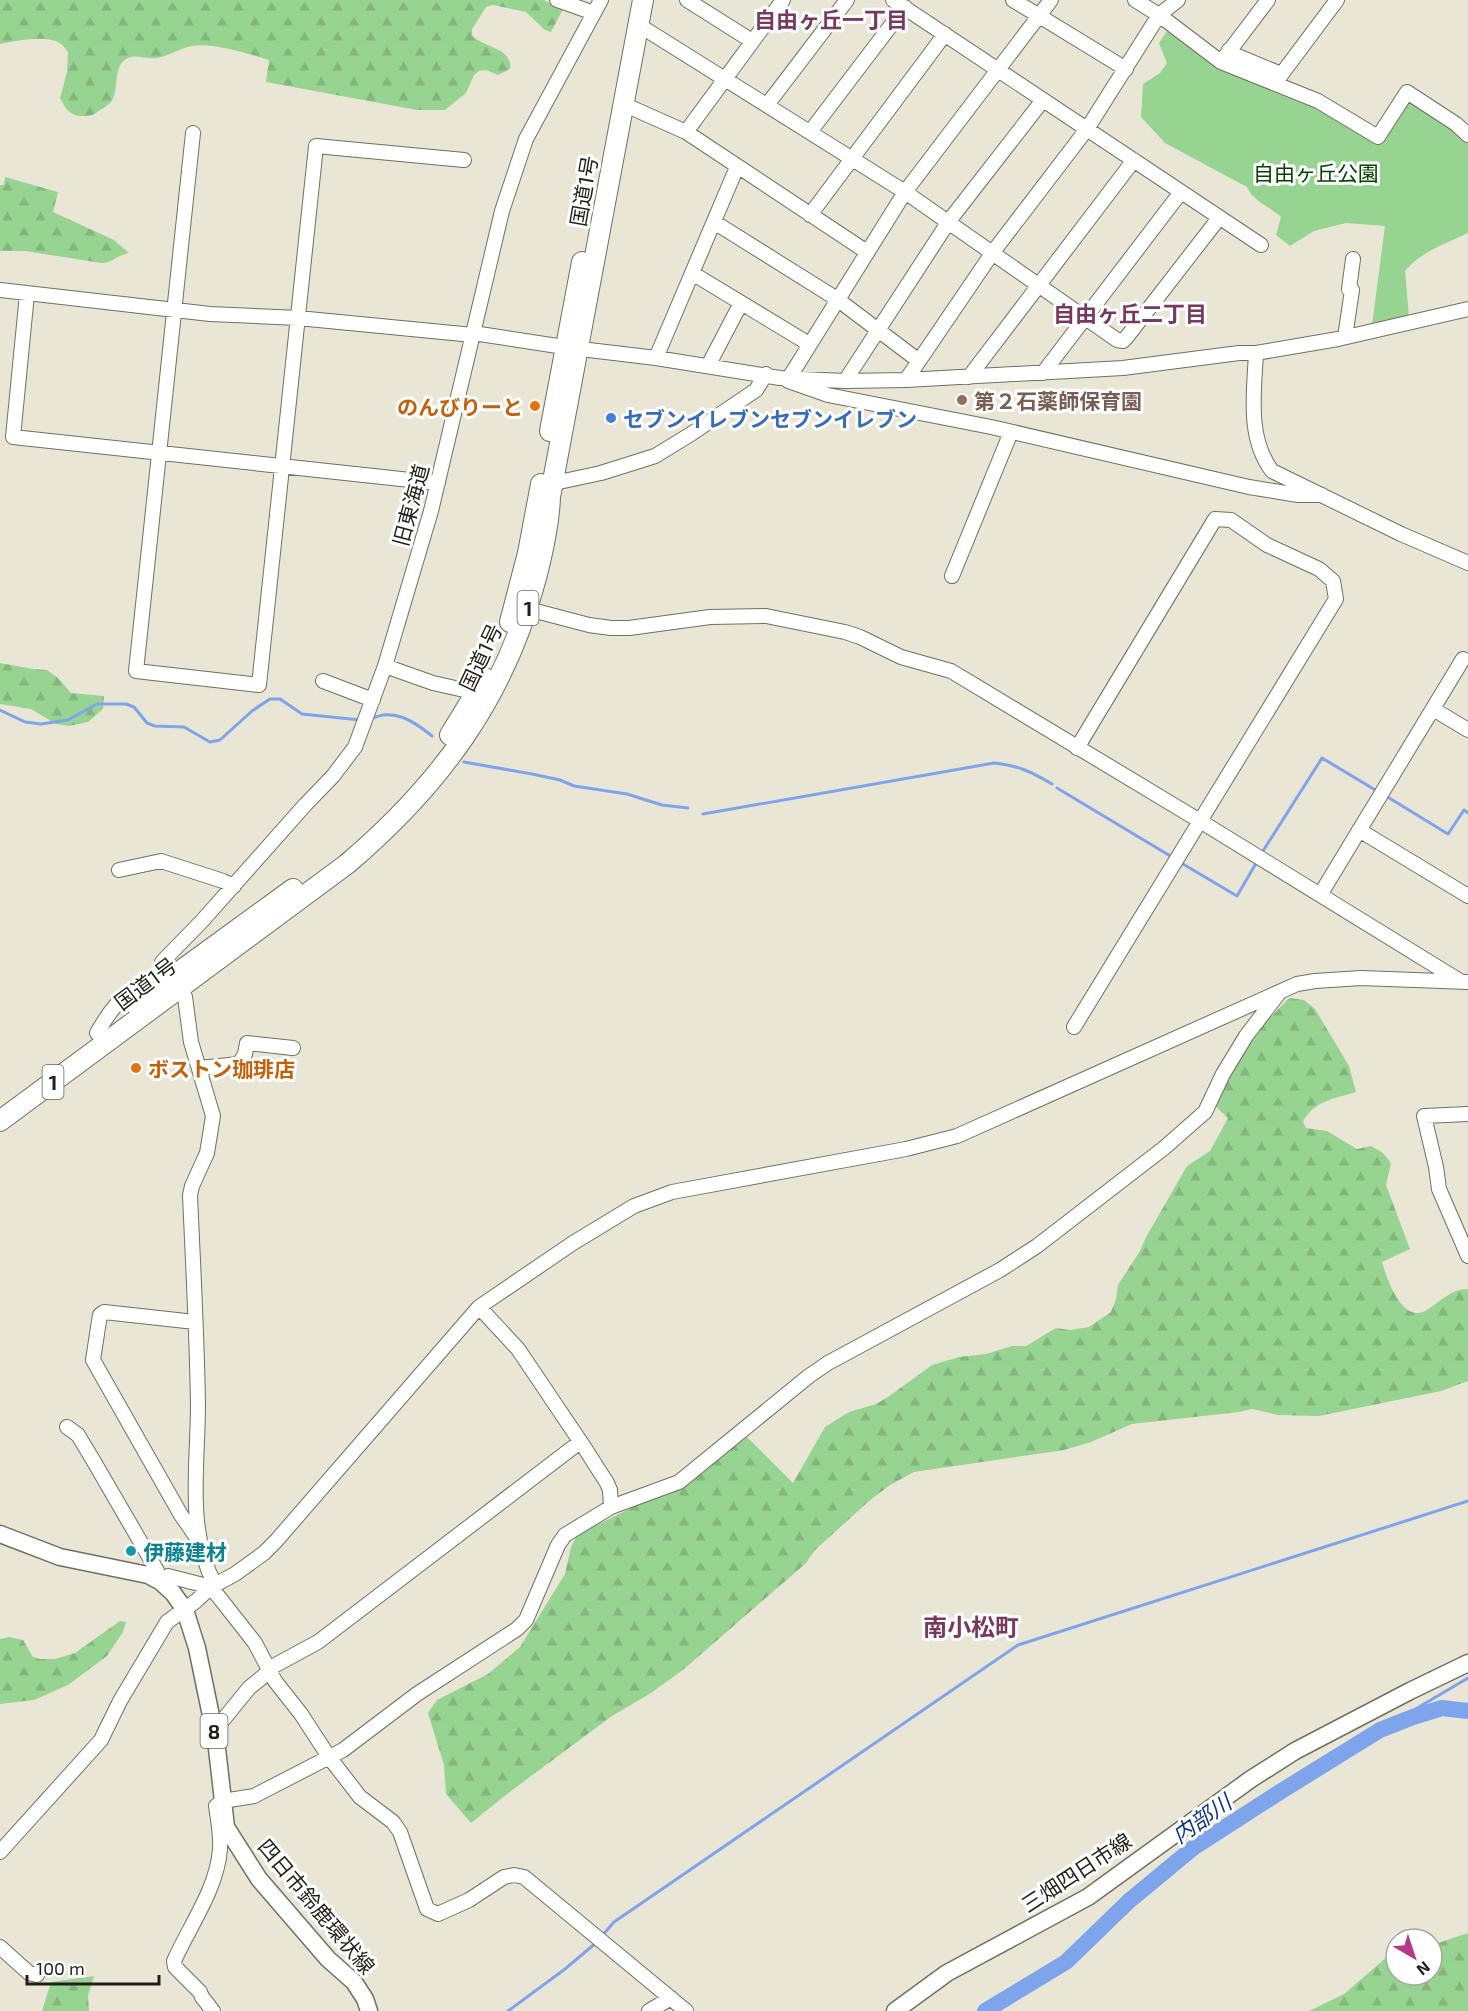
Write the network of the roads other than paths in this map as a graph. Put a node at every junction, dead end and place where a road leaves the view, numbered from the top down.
1 (557, 0) edge
2 (630, 0) edge
3 (643, 0) edge
4 (653, 0) edge
5 (687, 0) edge
6 (783, 0) edge
7 (847, 0) edge
8 (1013, 0) edge
9 (1051, 0) edge
10 (1135, 0) edge
11 (1178, 0) edge
12 (1268, 0) edge
13 (1337, 0) edge
14 (899, 4) edge
15 (597, 6) edge
16 (1159, 15) junction
17 (1039, 16) junction
18 (645, 29) junction
19 (945, 34) junction
20 (752, 41) junction
21 (1229, 50) junction
22 (1221, 62) junction
23 (1126, 69) junction
24 (999, 70) junction
25 (725, 78) junction
26 (1278, 79) junction
27 (628, 82) junction
28 (1043, 100) junction
29 (623, 104) junction
30 (767, 105) junction
31 (1087, 129) junction
32 (686, 132) junction
33 (810, 132) junction
34 (193, 133) dead end
35 (1468, 135) edge
36 (854, 159) junction
37 (464, 160) dead end
38 (1134, 160) junction
39 (737, 167) junction
40 (905, 192) junction
41 (1181, 192) junction
42 (810, 215) junction
43 (1219, 218) junction
44 (949, 221) junction
45 (714, 222) junction
46 (1261, 245) dead end
47 (867, 252) junction
48 (993, 252) junction
49 (1353, 259) dead end
50 (692, 273) junction
51 (1039, 284) junction
52 (0, 290) edge
53 (27, 294) junction
54 (837, 299) junction
55 (741, 303) junction
56 (1468, 309) edge
57 (175, 310) junction
58 (298, 318) junction
59 (1086, 318) junction
60 (878, 330) junction
61 (473, 334) junction
62 (1345, 337) junction
63 (1122, 341) junction
64 (809, 344) junction
65 (572, 348) junction
66 (1256, 353) junction
67 (656, 358) junction
68 (919, 361) junction
69 (708, 366) junction
70 (1123, 368) junction
71 (1044, 373) junction
72 (766, 375) junction
73 (969, 377) junction
74 (785, 378) junction
75 (906, 380) junction
76 (845, 381) junction
77 (1011, 432) junction
78 (159, 453) junction
79 (283, 466) junction
80 (438, 483) junction
81 (547, 485) junction
82 (1322, 495) junction
83 (1468, 563) edge
84 (952, 576) dead end
85 (528, 609) junction
86 (1463, 660) dead end
87 (385, 666) junction
88 (323, 681) dead end
89 (475, 695) junction
90 (373, 700) junction
91 (1433, 709) junction
92 (1468, 730) edge
93 (1077, 748) junction
94 (1200, 821) junction
95 (1359, 830) junction
96 (369, 837) junction
97 (119, 870) dead end
98 (234, 886) junction
99 (1320, 895) junction
100 (1468, 896) edge
101 (171, 977) junction
102 (1464, 982) edge
103 (1281, 991) junction
104 (1074, 1028) dead end
105 (97, 1033) junction
106 (293, 1048) dead end
107 (199, 1068) junction
108 (0, 1106) edge
109 (1468, 1114) edge
110 (0, 1120) edge
111 (1468, 1256) edge
112 (479, 1307) junction
113 (195, 1322) junction
114 (67, 1427) dead end
115 (580, 1442) junction
116 (611, 1507) junction
117 (0, 1534) edge
118 (198, 1540) junction
119 (158, 1580) junction
120 (213, 1586) junction
121 (185, 1610) junction
122 (1468, 1663) edge
123 (270, 1669) junction
124 (214, 1731) junction
125 (329, 1757) junction
126 (223, 1801) junction
127 (0, 1852) edge
128 (0, 1947) edge
129 (37, 1975) dead end
130 (670, 1998) junction
131 (213, 2011) edge
132 (369, 2011) edge
133 (649, 2011) edge
134 (686, 2011) edge
135 (895, 2011) edge

1 - 15 street
2 - 65 highway, 国道1号 / 1
3 - 27 highway, 国道1号 / 1
4 - 18 street
5 - 20 street
6 - 20 street
7 - 30 street
8 - 17 street
9 - 17 street
10 - 16 street
11 - 16 street
12 - 21 street
13 - 26 street
14 - 19 street
14 - 33 street
15 - 61 street, 旧東海道
16 - 22 street
16 - 23 street
17 - 23 street
17 - 24 street
18 - 25 street
18 - 27 street
19 - 24 street
19 - 36 street
20 - 25 street
21 - 22 street
21 - 26 street
22 - 26 street
23 - 31 street
24 - 28 street
24 - 40 street
25 - 30 street
25 - 32 street
26 - 35 street
27 - 29 highway, 国道1号 / 1
28 - 31 street
28 - 44 street
29 - 32 street
29 - 65 highway, 国道1号 / 1
30 - 33 street
31 - 38 street
31 - 48 street
32 - 39 street
33 - 36 street
34 - 57 street
36 - 40 street
36 - 42 street
37 - 58 street
38 - 41 street
38 - 51 street
39 - 42 street
39 - 45 street
40 - 44 street
40 - 47 street
41 - 43 street
41 - 59 street
42 - 47 street
43 - 46 street
43 - 63 street
44 - 48 street
44 - 60 street
45 - 50 street
45 - 54 street
47 - 54 street
48 - 51 street
48 - 68 street
49 - 62 street
50 - 55 street
50 - 67 street
51 - 59 street
51 - 73 street
52 - 53 street
53 - 57 street
53 - 78 street
54 - 60 street
54 - 64 street
55 - 64 street
55 - 69 street
56 - 62 street
57 - 58 street
57 - 78 street
58 - 61 street
58 - 79 street
59 - 63 street
59 - 71 street
60 - 68 street
60 - 76 street
61 - 65 street
61 - 80 street, 旧東海道
62 - 66 street
63 - 70 street
64 - 74 street
65 - 67 street
65 - 81 highway, 国道1号 / 1
66 - 70 street
66 - 82 street
67 - 69 street
68 - 75 street
69 - 72 street
70 - 71 street
71 - 73 street
72 - 74 street
72 - 81 street
73 - 75 street
74 - 76 street
74 - 77 street
75 - 76 street
77 - 82 street
77 - 84 street
78 - 79 street
78 - 79 street
79 - 80 street
80 - 87 street, 旧東海道
81 - 85 highway, 国道1号 / 1
81 - 89 highway, 国道1号 / 1
82 - 83 street
85 - 93 street
85 - 96 highway, 国道1号 / 1
86 - 91 street
87 - 89 street
87 - 90 street, 旧東海道
88 - 90 street
89 - 96 highway, 国道1号 / 1
90 - 98 street, 旧東海道
91 - 92 street
91 - 95 street
93 - 94 street
93 - 94 street
94 - 99 street
94 - 104 street
95 - 99 street
95 - 100 street
96 - 101 highway, 国道1号 / 1
97 - 98 street
98 - 101 street, 旧東海道
99 - 102 street
101 - 105 highway, 国道1号 / 1
101 - 105 street
101 - 107 street
101 - 110 highway, 国道1号 / 1
102 - 103 street
103 - 112 street
103 - 116 street
105 - 108 highway, 国道1号 / 1
106 - 107 street
107 - 113 street
109 - 111 street
112 - 115 street
112 - 120 street
113 - 118 street
113 - 118 street
114 - 119 street
115 - 116 street
115 - 123 street
116 - 125 street
117 - 119 main road
118 - 120 street
119 - 120 street
119 - 121 main road, 四日市鈴鹿環状線 / 8
120 - 121 street
120 - 123 street
121 - 124 main road, 四日市鈴鹿環状線 / 8
121 - 127 street
122 - 135 main road, 三畑四日市線
123 - 124 street
123 - 125 street
124 - 126 main road, 四日市鈴鹿環状線 / 8
125 - 126 street
125 - 130 street
126 - 131 street
126 - 132 main road, 四日市鈴鹿環状線 / 8
128 - 129 street
130 - 133 street
130 - 134 street

